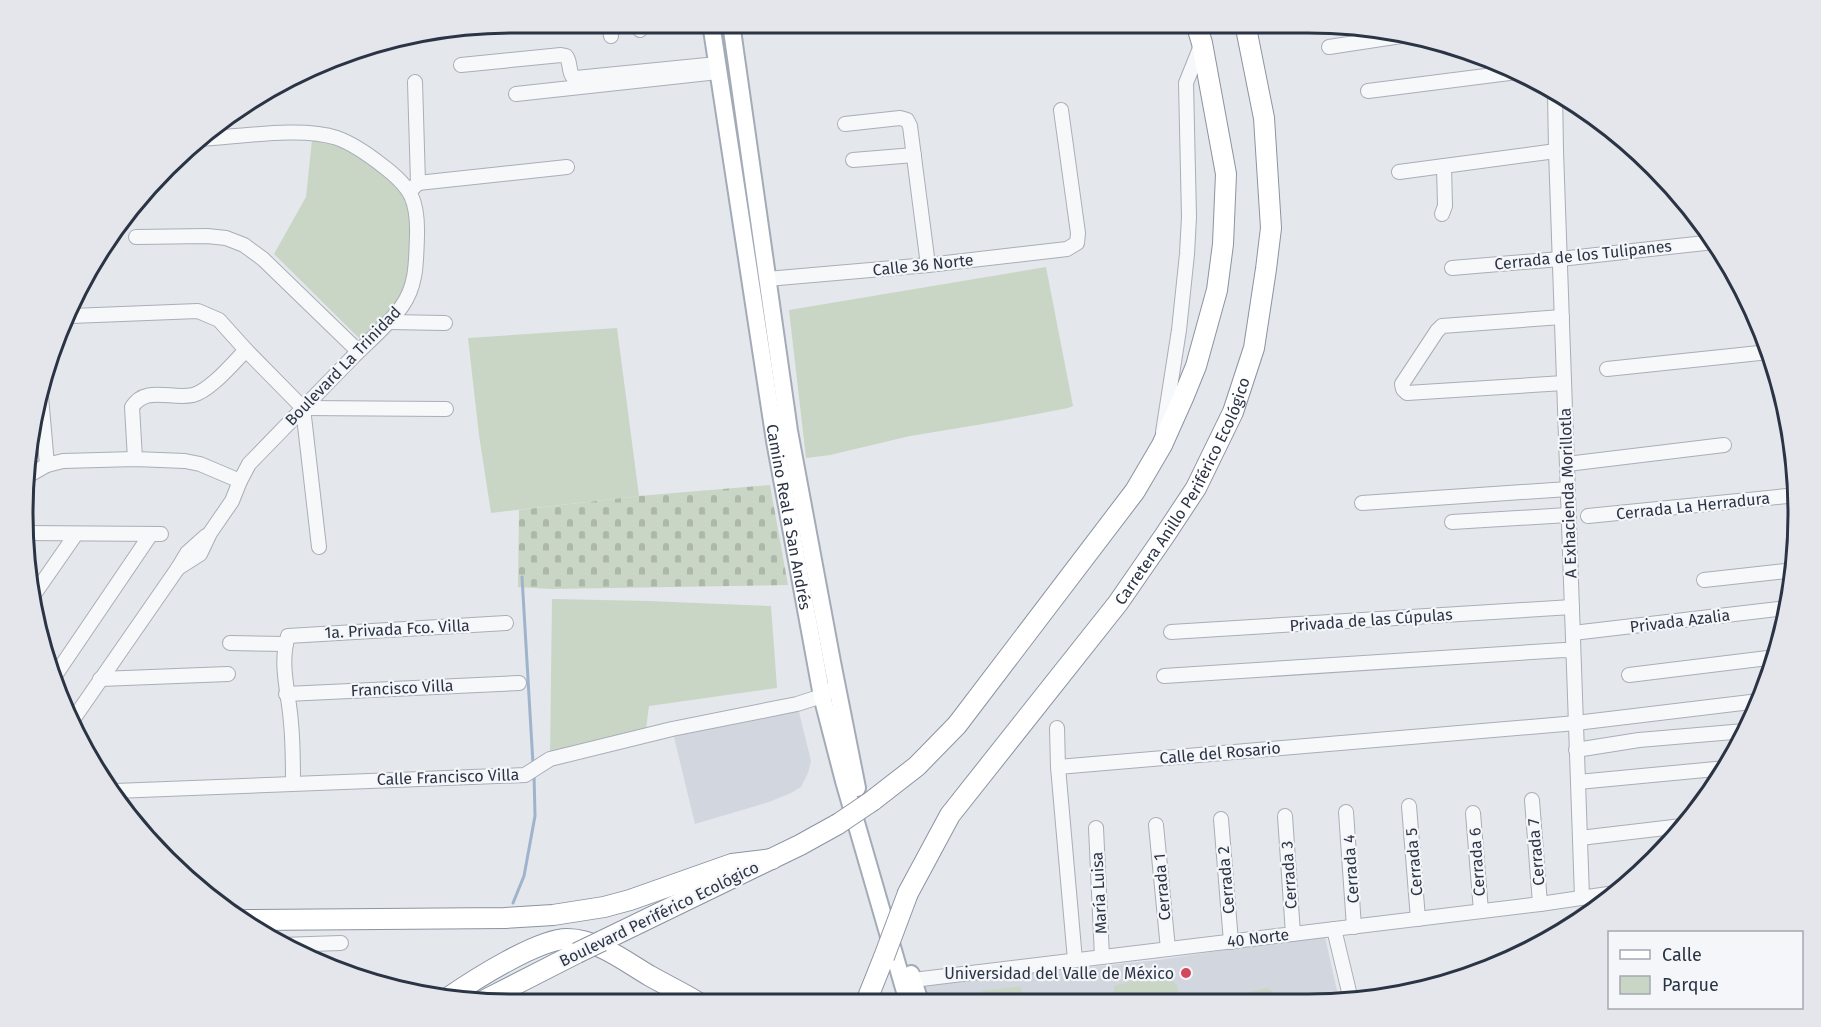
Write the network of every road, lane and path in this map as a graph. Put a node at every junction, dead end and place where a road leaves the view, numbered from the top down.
1 (712, 33) edge
2 (731, 33) edge
3 (1199, 33) edge
4 (1247, 33) edge
5 (1382, 39) edge
6 (1202, 43) junction
7 (1329, 47) dead end
8 (461, 65) dead end
9 (717, 68) junction
10 (1500, 74) edge
11 (415, 82) dead end
12 (1368, 91) dead end
13 (516, 94) dead end
14 (1555, 102) edge
15 (1061, 111) dead end
16 (845, 124) dead end
17 (214, 138) edge
18 (747, 138) junction
19 (728, 141) junction
20 (1556, 151) junction
21 (914, 155) junction
22 (853, 160) dead end
23 (1444, 166) junction
24 (567, 167) dead end
25 (1399, 172) dead end
26 (414, 187) junction
27 (1442, 214) dead end
28 (136, 237) dead end
29 (1704, 243) edge
30 (1560, 259) junction
31 (928, 265) junction
32 (1452, 268) dead end
33 (767, 279) junction
34 (76, 316) edge
35 (1562, 317) junction
36 (389, 322) junction
37 (445, 323) dead end
38 (246, 350) junction
39 (358, 351) junction
40 (1760, 353) edge
41 (1607, 369) dead end
42 (1564, 383) junction
43 (303, 408) junction
44 (447, 410) dead end
45 (43, 417) edge
46 (1162, 445) junction
47 (1724, 446) dead end
48 (135, 459) junction
49 (1567, 464) junction
50 (47, 465) junction
51 (35, 472) edge
52 (240, 481) junction
53 (1568, 489) junction
54 (1787, 496) edge
55 (1362, 503) dead end
56 (1568, 515) junction
57 (1588, 516) dead end
58 (1452, 522) dead end
59 (34, 533) edge
60 (76, 534) junction
61 (800, 536) junction
62 (320, 547) dead end
63 (1784, 571) edge
64 (1704, 580) dead end
65 (39, 587) edge
66 (1572, 607) junction
67 (1779, 609) edge
68 (506, 623) dead end
69 (1171, 632) dead end
70 (1573, 633) junction
71 (287, 640) junction
72 (231, 643) dead end
73 (1573, 651) junction
74 (1765, 658) edge
75 (59, 669) edge
76 (228, 674) dead end
77 (1629, 675) dead end
78 (1164, 676) dead end
79 (100, 679) junction
80 (837, 682) junction
81 (519, 683) dead end
82 (286, 694) junction
83 (822, 696) junction
84 (1749, 702) edge
85 (76, 711) edge
86 (1576, 723) junction
87 (1056, 728) dead end
88 (1735, 732) edge
89 (1576, 750) junction
90 (1058, 767) junction
91 (1714, 769) edge
92 (1578, 782) junction
93 (293, 783) junction
94 (121, 791) edge
95 (1532, 800) dead end
96 (1409, 806) dead end
97 (1346, 812) dead end
98 (1473, 813) dead end
99 (1285, 816) dead end
100 (1221, 819) dead end
101 (1156, 825) dead end
102 (1671, 827) edge
103 (1096, 828) dead end
104 (1580, 838) junction
105 (772, 859) junction
106 (1600, 895) edge
107 (1582, 897) junction
108 (1540, 904) junction
109 (1481, 911) junction
110 (1418, 919) junction
111 (258, 920) edge
112 (1354, 927) junction
113 (1334, 929) junction
114 (1293, 934) junction
115 (1231, 942) junction
116 (340, 943) dead end
117 (302, 944) edge
118 (1168, 949) junction
119 (1102, 957) junction
120 (1075, 960) junction
121 (881, 965) junction
122 (907, 981) junction
123 (668, 986) junction
124 (459, 991) edge
125 (1349, 992) edge
126 (498, 993) edge
127 (673, 994) edge
128 (683, 994) edge
129 (869, 994) edge
130 (875, 994) edge
131 (908, 994) edge
132 (915, 994) edge

1 - 9 main road, Camino Real a San Andrés
2 - 18 main road, Camino Real a San Andrés
3 - 6 highway
4 - 121 highway, Carretera Anillo Periférico Ecológico, bridge
5 - 7 street
6 - 46 street
6 - 46 highway
8 - 9 street
9 - 13 street
9 - 19 main road, Camino Real a San Andrés
10 - 12 street
11 - 26 street, Boulevard La Trinidad
14 - 20 street, A Exhacienda Morillotla
15 - 31 street, Calle 36 Norte
16 - 21 street
17 - 26 street
18 - 19 main road
18 - 33 main road, Camino Real a San Andrés
19 - 61 main road, Camino Real a San Andrés
20 - 23 street
20 - 30 street, A Exhacienda Morillotla
21 - 22 street
21 - 31 street
23 - 25 street
23 - 27 street
24 - 26 street
26 - 36 street, Boulevard La Trinidad
28 - 39 street
29 - 30 street, Cerrada de los Tulipanes
30 - 32 street, Cerrada de los Tulipanes
30 - 35 street, A Exhacienda Morillotla
31 - 33 street, Calle 36 Norte
33 - 61 main road, Camino Real a San Andrés
34 - 38 street
35 - 42 street, A Exhacienda Morillotla
35 - 42 street
36 - 37 street
36 - 39 street, Boulevard La Trinidad
38 - 43 street
38 - 48 street
39 - 43 street, Boulevard La Trinidad
40 - 41 street
42 - 49 street, A Exhacienda Morillotla
43 - 44 street
43 - 52 street, Boulevard La Trinidad
43 - 62 street
45 - 50 street
46 - 105 highway, Boulevard Periférico Ecológico, bridge
47 - 49 street
48 - 50 street
48 - 52 street
49 - 53 street, A Exhacienda Morillotla
50 - 51 street
52 - 79 street, Boulevard La Trinidad
53 - 55 street
53 - 56 street, A Exhacienda Morillotla
54 - 57 street, Cerrada La Herradura
56 - 58 street
56 - 66 street, A Exhacienda Morillotla
59 - 60 street
60 - 65 street
60 - 75 street
61 - 80 main road, Camino Real a San Andrés
61 - 83 main road, Camino Real a San Andrés
63 - 64 street
66 - 69 street, Privada de las Cúpulas
66 - 70 street, A Exhacienda Morillotla
67 - 70 street, Privada Azalia
68 - 71 street, 1a. Privada Fco. Villa
70 - 73 street, A Exhacienda Morillotla
71 - 72 street, 1a. Privada Fco. Villa
71 - 82 street
73 - 78 street
73 - 86 street, A Exhacienda Morillotla
74 - 77 street
76 - 79 street
79 - 85 street, Boulevard La Trinidad
80 - 83 street, Calle Francisco Villa
80 - 122 main road, Camino Real a San Andrés
81 - 82 street, Francisco Villa
82 - 93 street
83 - 93 street, Calle Francisco Villa
83 - 122 main road, Camino Real a San Andrés
84 - 86 street, Calle del Rosario
86 - 89 street, A Exhacienda Morillotla
86 - 90 street, Calle del Rosario
87 - 90 street
88 - 89 street
89 - 92 street, A Exhacienda Morillotla
90 - 120 street
91 - 92 street
92 - 104 street, A Exhacienda Morillotla
93 - 94 street, Calle Francisco Villa
95 - 108 street, Cerrada 7
96 - 110 street, Cerrada 5
97 - 112 street, Cerrada 4
98 - 109 street, Cerrada 6
99 - 114 street, Cerrada 3
100 - 115 street, Cerrada 2
101 - 118 street, Cerrada 1
102 - 104 street
103 - 119 street, María Luisa
104 - 107 street, A Exhacienda Morillotla
105 - 111 highway
105 - 126 highway, Boulevard Periférico Ecológico, bridge
106 - 107 street, 40 Norte
107 - 108 street, 40 Norte
108 - 109 street, 40 Norte
109 - 110 street, 40 Norte
110 - 112 street, 40 Norte
112 - 113 street, 40 Norte
113 - 114 street, 40 Norte
113 - 125 street
114 - 115 street, 40 Norte
115 - 118 street, 40 Norte
116 - 117 street
118 - 119 street, 40 Norte
119 - 120 street, 40 Norte
120 - 122 street, 40 Norte
121 - 129 highway
121 - 130 highway
122 - 131 main road, Camino Real a San Andrés
122 - 132 main road, Camino Real a San Andrés
123 - 124 highway
123 - 127 highway
123 - 128 highway

